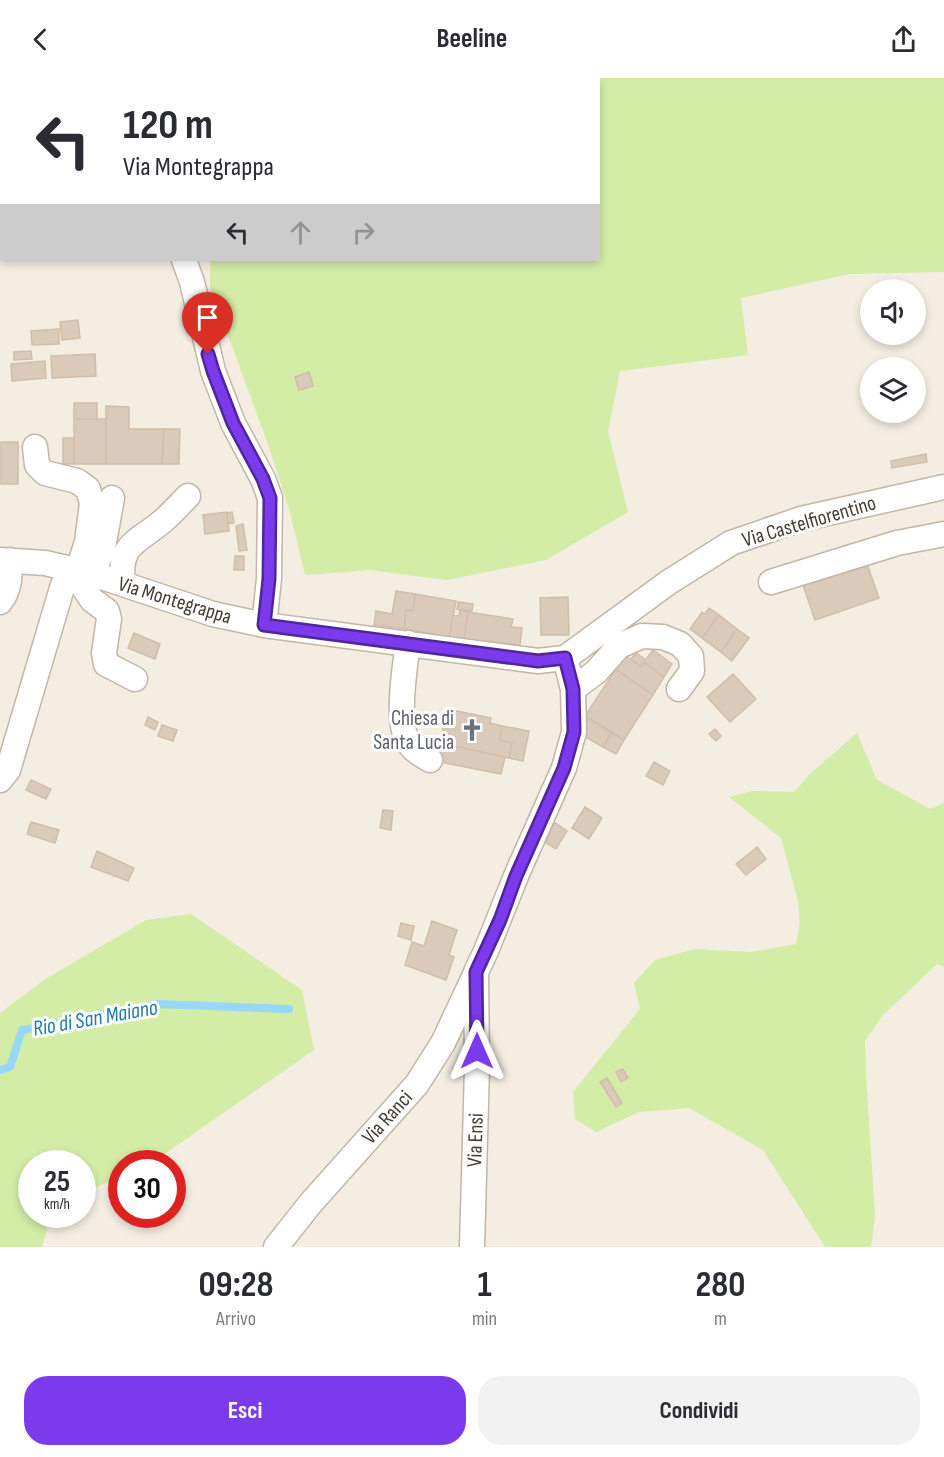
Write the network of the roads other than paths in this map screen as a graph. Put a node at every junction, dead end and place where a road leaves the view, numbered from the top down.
1 (184, 261) edge
2 (35, 447) dead end
3 (944, 487) edge
4 (188, 496) dead end
5 (112, 498) dead end
6 (944, 534) edge
7 (5, 560) edge
8 (80, 571) junction
9 (771, 582) dead end
10 (123, 584) junction
11 (0, 602) edge
12 (264, 625) junction
13 (408, 644) junction
14 (565, 658) junction
15 (135, 679) dead end
16 (573, 689) junction
17 (679, 689) dead end
18 (430, 760) dead end
19 (0, 780) edge
20 (476, 972) junction
21 (276, 1247) edge
22 (472, 1247) edge

1 - 12 street
2 - 8 street
3 - 14 street, Via Castelfiorentino
4 - 10 street
5 - 8 street
6 - 9 street
7 - 8 street, Via Montegrappa
7 - 11 street
8 - 10 street, Via Montegrappa
8 - 15 street
8 - 19 street
10 - 12 street, Via Montegrappa
12 - 13 street, Via Montegrappa
13 - 14 street, Via Montegrappa
13 - 18 street
14 - 16 street, Via Ensi
16 - 17 street
16 - 20 street, Via Ensi
20 - 21 street, Via Ranci
20 - 22 street, Via Ensi

